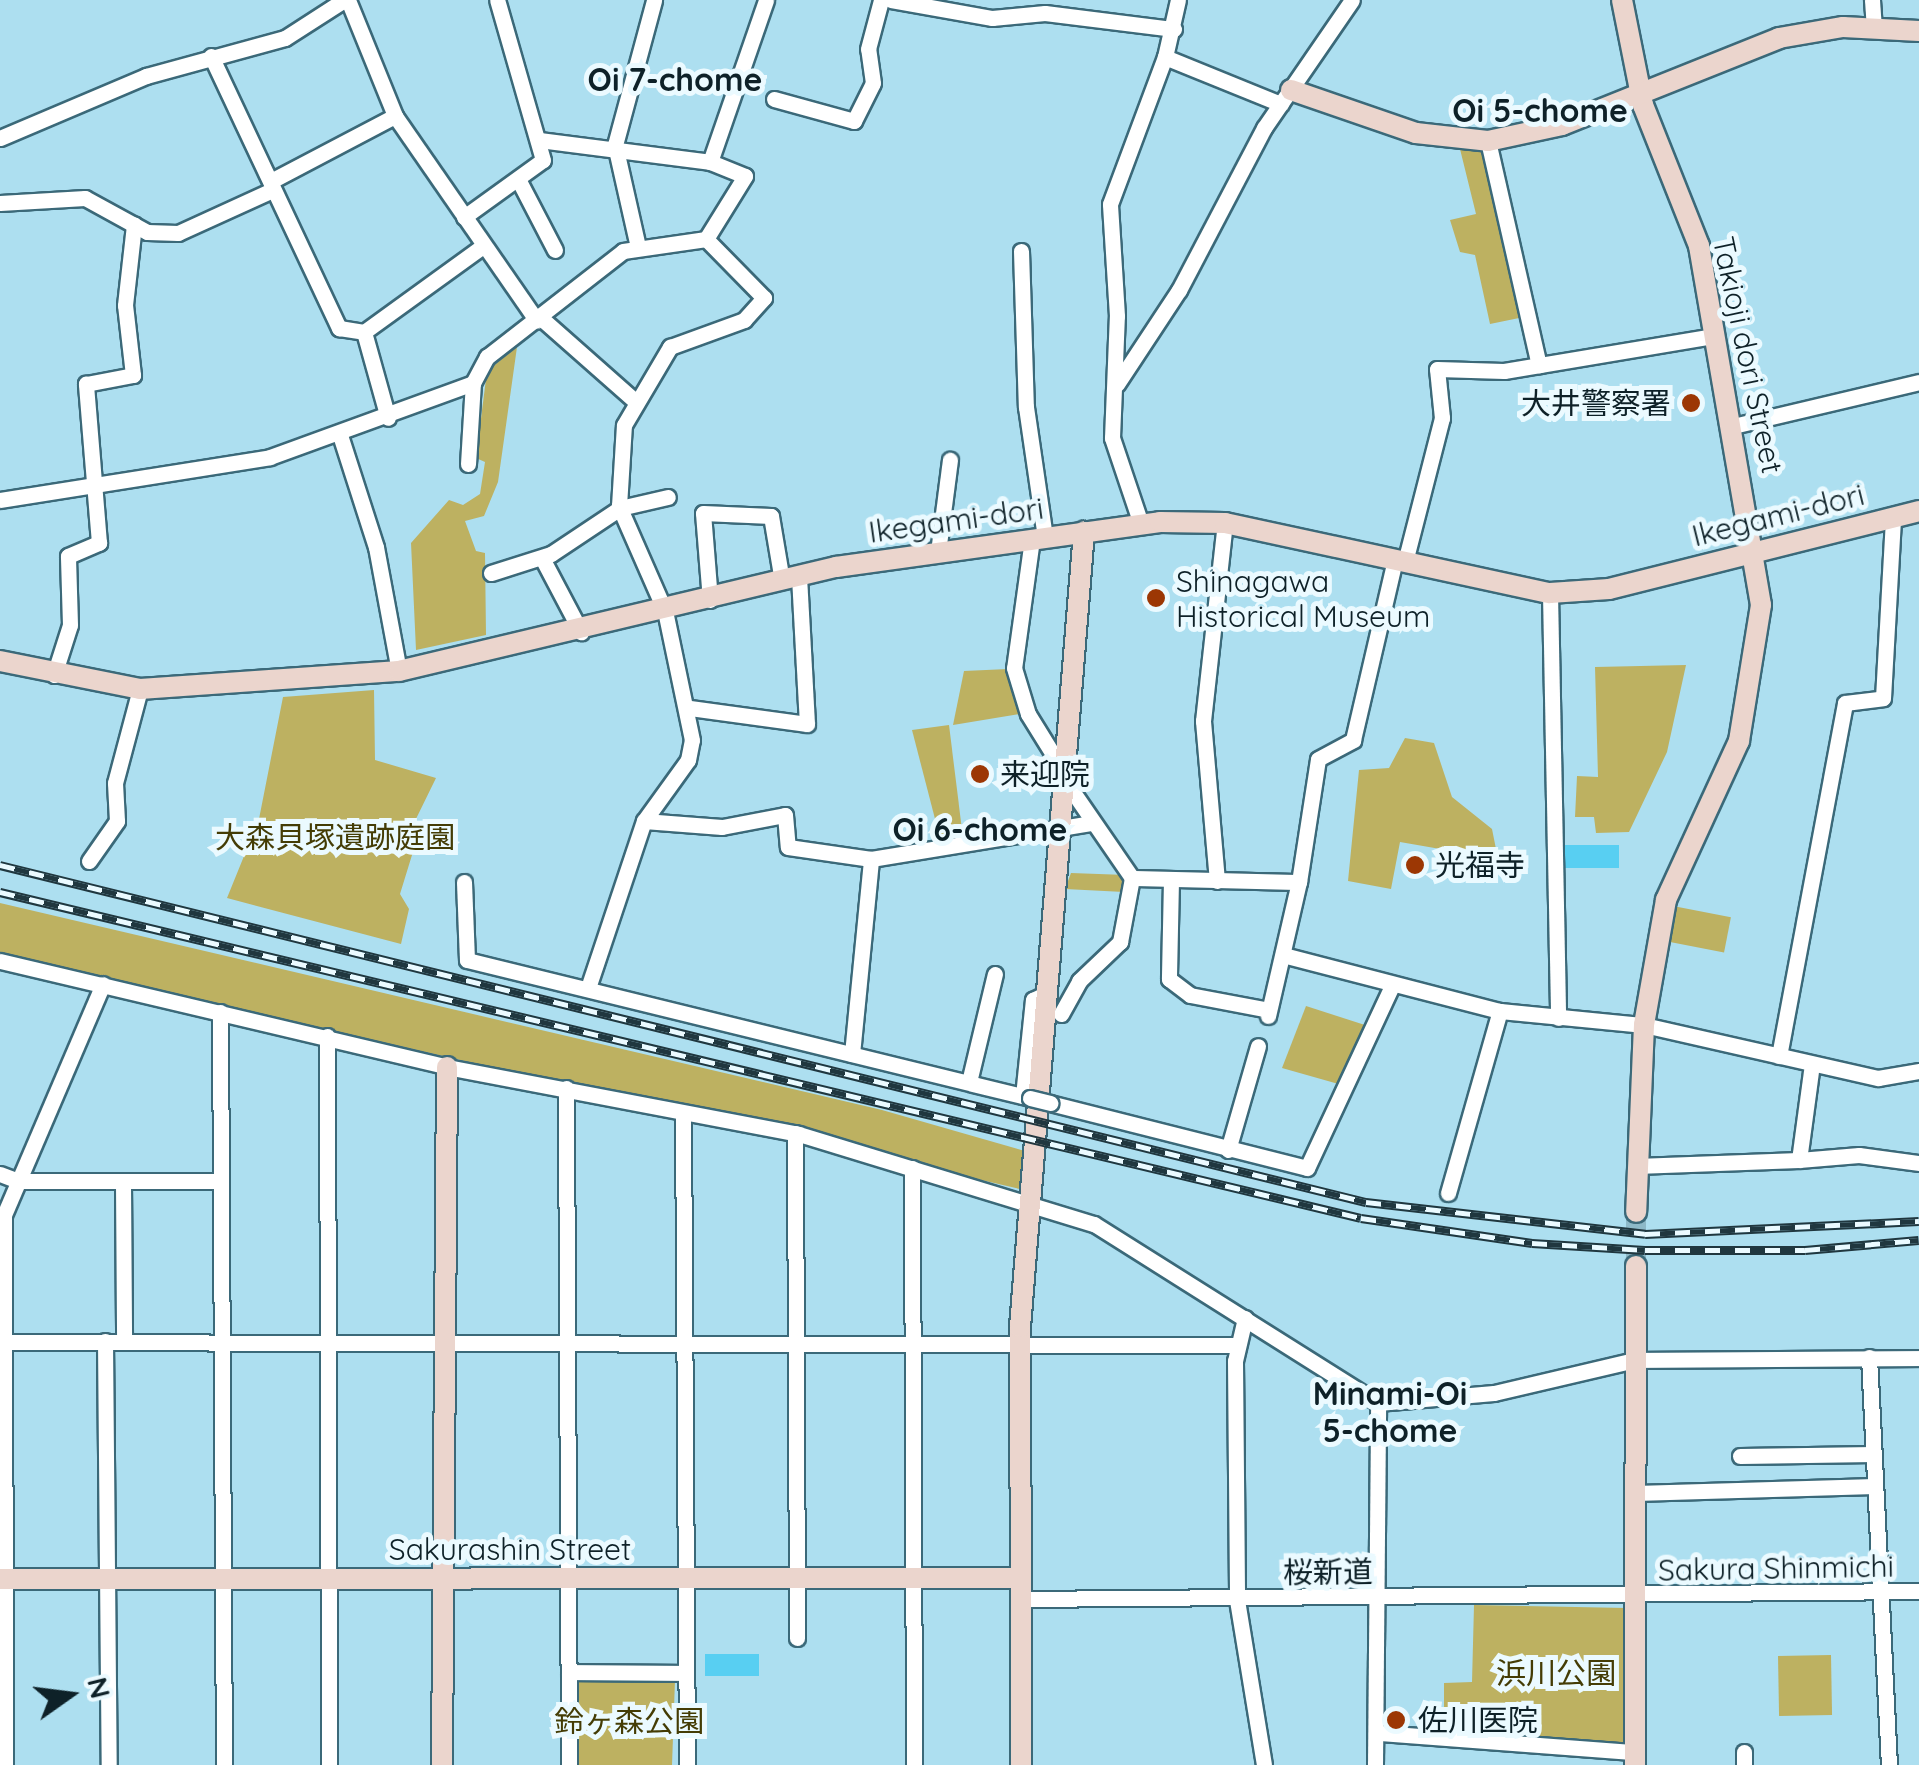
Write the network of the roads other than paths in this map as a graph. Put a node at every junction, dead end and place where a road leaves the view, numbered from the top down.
1 (346, 0) edge
2 (497, 0) edge
3 (654, 0) edge
4 (766, 0) edge
5 (881, 0) edge
6 (891, 0) edge
7 (993, 0) edge
8 (1112, 0) edge
9 (1178, 0) edge
10 (1352, 0) edge
11 (1622, 0) edge
12 (1872, 0) edge
13 (992, 18) junction
14 (1110, 18) junction
15 (1874, 28) junction
16 (1174, 29) junction
17 (1919, 32) edge
18 (211, 56) junction
19 (1166, 57) junction
20 (1639, 92) junction
21 (1286, 97) junction
22 (774, 98) dead end
23 (394, 116) junction
24 (0, 138) edge
25 (539, 140) junction
26 (1488, 141) junction
27 (615, 144) junction
28 (710, 162) junction
29 (518, 179) junction
30 (270, 186) junction
31 (0, 203) edge
32 (464, 218) junction
33 (134, 225) junction
34 (706, 239) junction
35 (483, 246) junction
36 (638, 247) junction
37 (555, 250) dead end
38 (1022, 251) dead end
39 (539, 319) junction
40 (364, 332) junction
41 (1714, 336) junction
42 (1539, 366) junction
43 (1919, 382) edge
44 (473, 383) junction
45 (1116, 384) junction
46 (634, 400) junction
47 (388, 418) junction
48 (1733, 426) junction
49 (340, 435) junction
50 (950, 460) dead end
51 (468, 464) dead end
52 (92, 490) junction
53 (668, 497) dead end
54 (0, 500) edge
55 (620, 508) junction
56 (1919, 510) edge
57 (1894, 517) junction
58 (1225, 523) junction
59 (1142, 524) junction
60 (1084, 532) junction
61 (1038, 539) junction
62 (938, 552) junction
63 (1756, 552) junction
64 (542, 558) junction
65 (1400, 561) junction
66 (491, 573) dead end
67 (790, 579) junction
68 (1550, 593) junction
69 (710, 600) junction
70 (665, 611) junction
71 (581, 632) junction
72 (0, 661) edge
73 (399, 671) junction
74 (54, 676) junction
75 (140, 689) junction
76 (690, 708) junction
77 (1064, 776) junction
78 (644, 821) junction
79 (1092, 823) junction
80 (1060, 831) junction
81 (871, 859) junction
82 (89, 861) dead end
83 (1132, 878) junction
84 (1171, 880) junction
85 (1217, 881) junction
86 (464, 882) dead end
87 (1299, 882) junction
88 (1286, 956) junction
89 (0, 961) edge
90 (995, 974) dead end
91 (103, 984) junction
92 (589, 985) junction
93 (1391, 988) junction
94 (1045, 994) junction
95 (1500, 1011) junction
96 (220, 1012) junction
97 (1061, 1014) dead end
98 (1558, 1018) junction
99 (1644, 1025) junction
100 (327, 1036) junction
101 (1258, 1046) dead end
102 (852, 1054) junction
103 (1779, 1056) junction
104 (1812, 1064) junction
105 (448, 1067) junction
106 (1919, 1071) edge
107 (969, 1082) junction
108 (566, 1088) junction
109 (1027, 1097) junction
110 (684, 1112) junction
111 (795, 1134) junction
112 (1228, 1150) junction
113 (1798, 1160) junction
114 (1919, 1163) edge
115 (1636, 1166) junction
116 (912, 1168) junction
117 (0, 1174) edge
118 (18, 1181) junction
119 (221, 1181) junction
120 (122, 1184) junction
121 (1448, 1193) dead end
122 (1030, 1208) junction
123 (1636, 1212) tunnel mouth
124 (1636, 1266) tunnel mouth
125 (1244, 1318) junction
126 (326, 1339) junction
127 (567, 1339) junction
128 (686, 1339) junction
129 (795, 1339) junction
130 (912, 1339) junction
131 (221, 1340) junction
132 (440, 1340) junction
133 (1020, 1340) junction
134 (105, 1341) junction
135 (124, 1341) junction
136 (1, 1342) edge
137 (1236, 1345) junction
138 (1869, 1357) junction
139 (1919, 1358) edge
140 (1635, 1360) junction
141 (1378, 1403) junction
142 (1874, 1454) junction
143 (1740, 1456) dead end
144 (1876, 1486) junction
145 (1635, 1493) junction
146 (568, 1578) junction
147 (688, 1578) junction
148 (798, 1578) junction
149 (912, 1578) junction
150 (2, 1579) edge
151 (108, 1579) junction
152 (223, 1579) junction
153 (328, 1579) junction
154 (442, 1579) junction
155 (1021, 1589) junction
156 (1919, 1591) edge
157 (1881, 1596) junction
158 (1381, 1598) junction
159 (1635, 1599) junction
160 (1237, 1600) junction
161 (797, 1638) dead end
162 (569, 1672) junction
163 (685, 1673) junction
164 (1380, 1734) junction
165 (1634, 1758) edge
166 (5, 1765) edge
167 (109, 1765) edge
168 (224, 1765) edge
169 (329, 1765) edge
170 (442, 1765) edge
171 (569, 1765) edge
172 (687, 1765) edge
173 (914, 1765) edge
174 (1022, 1765) edge
175 (1264, 1765) edge
176 (1375, 1765) edge
177 (1889, 1765) edge

1 - 18 street
1 - 23 street
2 - 25 street
3 - 27 street
4 - 28 street
5 - 22 street
6 - 13 street
7 - 13 street
8 - 14 street
9 - 16 street
10 - 21 street
11 - 20 street, Takioji dori Street
12 - 15 street
13 - 14 street
14 - 16 street
15 - 17 street
15 - 20 street
16 - 19 street
18 - 24 street
18 - 30 street
19 - 21 street
19 - 45 street
20 - 26 street
20 - 41 street, Takioji dori Street
21 - 26 street
21 - 45 street
23 - 30 street
23 - 32 street
25 - 27 street
25 - 29 street
26 - 42 street
27 - 28 street
27 - 36 street
28 - 34 street
29 - 32 street
29 - 37 street
30 - 33 street
30 - 40 street
31 - 33 street
32 - 35 street
33 - 52 street
34 - 36 street
34 - 46 street
35 - 39 street
35 - 40 street
36 - 39 street
38 - 61 street
39 - 44 street
39 - 46 street
40 - 47 street
41 - 42 street
41 - 48 street, Takioji dori Street
42 - 65 street
43 - 48 street
44 - 47 street
44 - 51 street
45 - 59 street
46 - 55 street
47 - 49 street
48 - 63 street, Takioji dori Street
49 - 52 street
49 - 73 street
50 - 62 street
52 - 54 street
52 - 74 street
53 - 55 street
55 - 64 street
55 - 70 street
56 - 57 street, Ikegami-dori
57 - 63 street, Ikegami-dori
57 - 103 street
58 - 59 street, Ikegami-dori
58 - 65 street, Ikegami-dori
58 - 85 street
59 - 60 street, Ikegami-dori
60 - 61 street, Ikegami-dori
60 - 77 street
61 - 62 street, Ikegami-dori
61 - 77 street
62 - 67 street, Ikegami-dori
63 - 68 street, Ikegami-dori
63 - 99 street, Takioji dori Street
64 - 66 street
64 - 71 street
65 - 68 street, Ikegami-dori
65 - 87 street
67 - 69 street, Ikegami-dori
67 - 69 street
67 - 76 street
68 - 98 street
69 - 70 street, Ikegami-dori
70 - 71 street, Ikegami-dori
70 - 76 street
71 - 73 street, Ikegami-dori
72 - 74 street, Ikegami-dori
73 - 75 street, Ikegami-dori
74 - 75 street, Ikegami-dori
75 - 82 street
76 - 78 street
77 - 79 street
77 - 80 street
78 - 81 street
78 - 92 street
79 - 80 street
79 - 83 street
80 - 81 street
80 - 94 street
81 - 102 street
83 - 84 street
83 - 97 street
84 - 85 street
84 - 88 street
85 - 87 street
86 - 92 street
87 - 88 street
88 - 93 street
89 - 91 street
90 - 107 street
91 - 96 street
91 - 118 street
92 - 102 street
93 - 95 street
93 - 112 street
94 - 109 street
94 - 122 street
95 - 98 street
95 - 121 street
96 - 100 street
96 - 119 street
98 - 99 street
99 - 103 street
99 - 115 street, Takioji dori Street
100 - 105 street
100 - 126 street
101 - 112 street
102 - 107 street
103 - 104 street
104 - 106 street
104 - 113 street
105 - 108 street
105 - 132 street
107 - 109 street
108 - 110 street
108 - 127 street
109 - 112 street, bridge
110 - 111 street
110 - 128 street
111 - 116 street
111 - 129 street
113 - 114 street
113 - 115 street
115 - 123 street, Takioji dori Street
116 - 122 street
116 - 130 street
117 - 118 street
118 - 120 street
118 - 136 street
119 - 120 street
119 - 131 street
120 - 135 street
122 - 125 street
122 - 133 street
124 - 140 street
125 - 137 street
125 - 141 street
126 - 131 street
126 - 132 street
126 - 153 street
127 - 128 street
127 - 132 street
127 - 146 street
128 - 129 street
128 - 147 street
129 - 130 street
129 - 148 street
130 - 133 street
130 - 149 street
131 - 135 street
131 - 152 street
132 - 154 street
133 - 137 street
133 - 155 street
134 - 135 street
134 - 136 street
134 - 151 street
136 - 150 street
137 - 160 street
138 - 139 street
138 - 140 street
138 - 142 street
140 - 141 street
140 - 145 street
141 - 158 street
142 - 143 street
142 - 144 street
144 - 145 street
144 - 157 street
145 - 159 street
146 - 147 street, Sakurashin Street
146 - 154 street, Sakurashin Street
146 - 162 street
147 - 148 street, Sakurashin Street
147 - 163 street
148 - 149 street, Sakurashin Street
148 - 161 street
149 - 155 street, Sakurashin Street
149 - 173 street
150 - 151 street, Sakurashin Street
150 - 166 street
151 - 152 street, Sakurashin Street
151 - 167 street
152 - 153 street, Sakurashin Street
152 - 168 street
153 - 154 street, Sakurashin Street
153 - 169 street
154 - 170 street
155 - 160 street, 桜新道
155 - 174 street
156 - 157 street, Sakura Shinmichi
157 - 159 street, Sakura Shinmichi
157 - 177 street
158 - 159 street, 桜新道
158 - 160 street, 桜新道
158 - 164 street
159 - 165 street
160 - 175 street
162 - 163 street
162 - 171 street
163 - 172 street
164 - 165 street
164 - 176 street

